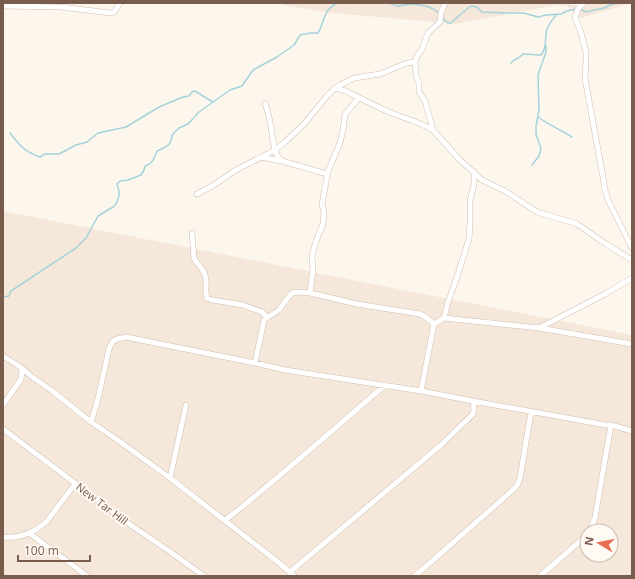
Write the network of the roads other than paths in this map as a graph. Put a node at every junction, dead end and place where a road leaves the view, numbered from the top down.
1 (120, 3) edge
2 (445, 3) edge
3 (571, 3) edge
4 (580, 3) edge
5 (584, 3) edge
6 (3, 6) edge
7 (415, 62) junction
8 (335, 88) junction
9 (359, 98) junction
10 (265, 103) dead end
11 (433, 130) junction
12 (275, 150) junction
13 (261, 157) junction
14 (282, 161) junction
15 (474, 172) junction
16 (327, 174) junction
17 (197, 194) dead end
18 (192, 233) dead end
19 (632, 248) edge
20 (632, 260) edge
21 (632, 278) edge
22 (310, 293) junction
23 (267, 318) junction
24 (444, 318) junction
25 (434, 324) junction
26 (539, 328) junction
27 (632, 344) edge
28 (3, 356) edge
29 (255, 363) junction
30 (22, 368) junction
31 (385, 385) junction
32 (421, 391) junction
33 (473, 401) junction
34 (3, 405) edge
35 (186, 405) dead end
36 (531, 412) junction
37 (91, 422) junction
38 (611, 425) junction
39 (3, 428) edge
40 (632, 430) edge
41 (170, 478) junction
42 (76, 484) junction
43 (225, 520) junction
44 (593, 523) edge
45 (29, 533) junction
46 (3, 536) edge
47 (579, 542) edge
48 (292, 574) edge
49 (87, 576) edge
50 (204, 576) edge
51 (415, 576) edge
52 (540, 576) edge

1 - 6 street
2 - 7 street
3 - 4 street
5 - 19 street
7 - 8 street
7 - 11 street
8 - 9 street
8 - 12 street
9 - 11 street
9 - 16 street
10 - 12 street
11 - 15 street
12 - 13 street
12 - 14 street
13 - 14 street
13 - 17 street
14 - 16 street
15 - 20 street
15 - 24 street
16 - 22 street
18 - 23 street
21 - 26 street
22 - 23 street
22 - 25 street
23 - 29 street
24 - 25 street
24 - 26 street
25 - 32 street
26 - 27 street
28 - 30 street
29 - 31 street
29 - 37 street
30 - 34 street
30 - 37 street
31 - 32 street
31 - 43 street
32 - 33 street
33 - 36 street
33 - 48 street
35 - 41 street
36 - 38 street
36 - 51 street
37 - 41 street
38 - 40 street
38 - 44 street
39 - 42 street, New Tar Hill
41 - 43 street
42 - 45 street
42 - 50 street, New Tar Hill
43 - 48 street
45 - 46 street
45 - 49 street
47 - 52 street

